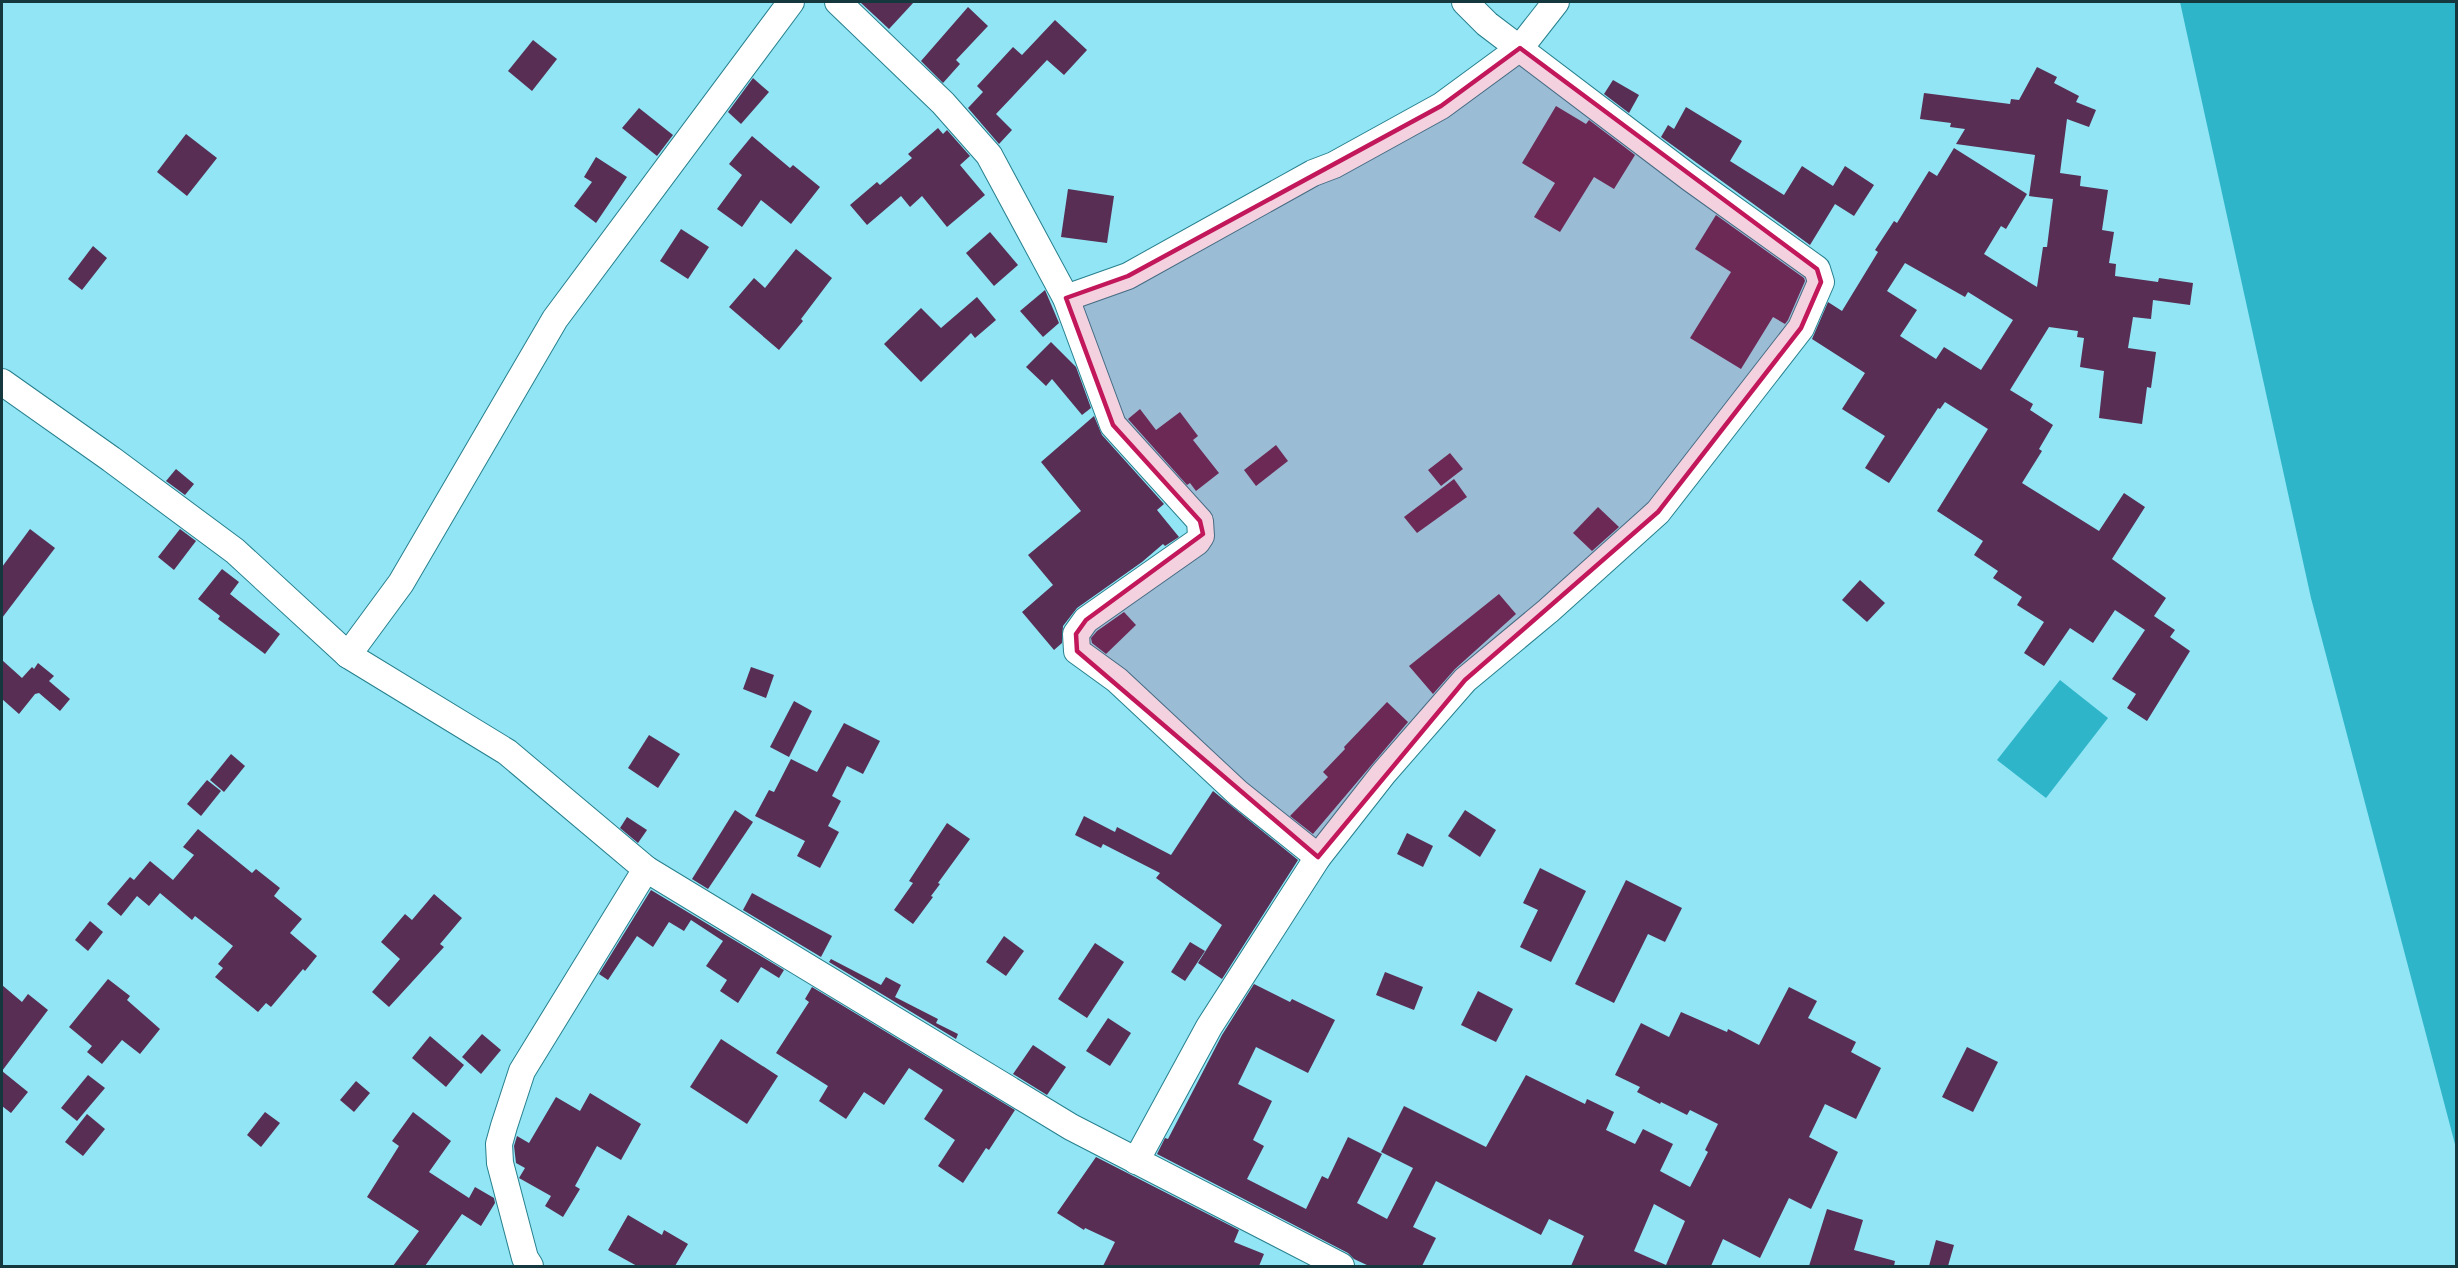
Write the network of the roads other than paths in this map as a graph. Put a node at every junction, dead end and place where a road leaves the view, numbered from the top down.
1 (791, 2) edge
2 (838, 2) edge
3 (1465, 2) edge
4 (1556, 2) edge
5 (1520, 48) junction
6 (1066, 298) junction
7 (2, 382) edge
8 (348, 655) junction
9 (1318, 857) junction
10 (646, 869) junction
11 (1136, 1161) junction
12 (530, 1266) edge
13 (1341, 1266) edge

1 - 8 street
2 - 6 street
3 - 5 street
4 - 5 street
5 - 6 street
5 - 9 street
6 - 9 street
7 - 8 street
8 - 10 street
9 - 11 street
10 - 11 street
10 - 12 street
11 - 13 street

